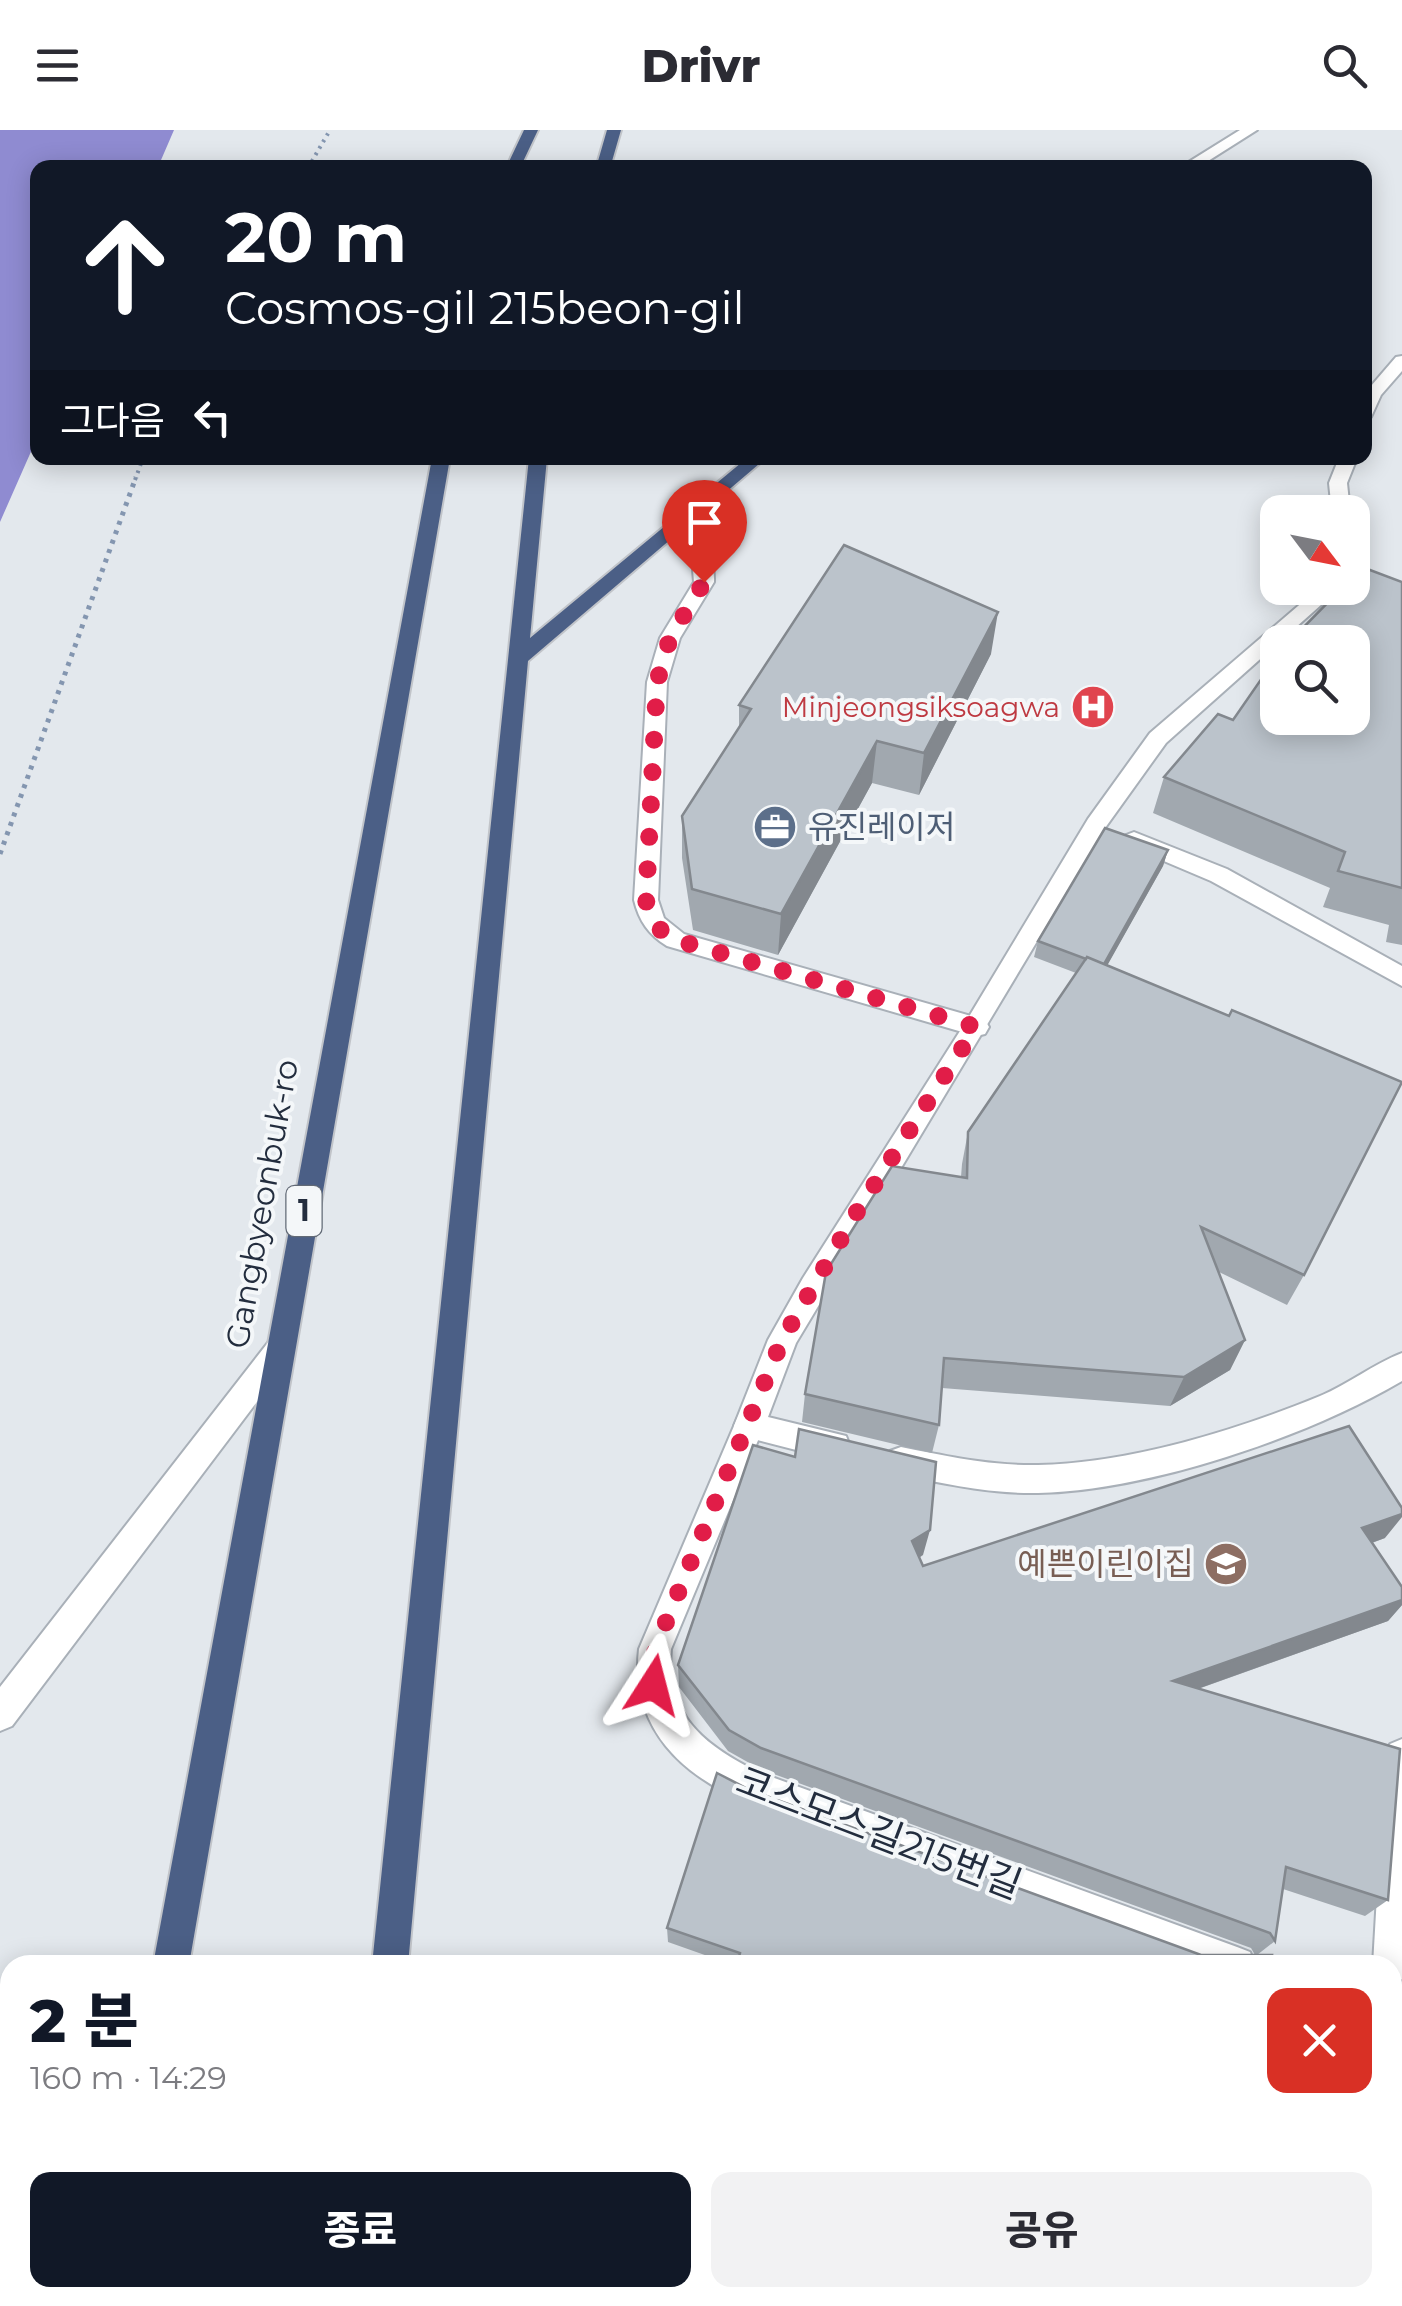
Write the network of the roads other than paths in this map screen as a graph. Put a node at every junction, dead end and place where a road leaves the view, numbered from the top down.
1 (531, 130) edge
2 (614, 130) edge
3 (1272, 130) edge
4 (1246, 133) edge
5 (518, 160) edge
6 (605, 160) edge
7 (1200, 160) edge
8 (1402, 362) edge
9 (1372, 396) edge
10 (440, 465) edge
11 (537, 465) edge
12 (748, 465) edge
13 (1345, 465) edge
14 (1339, 495) edge
15 (681, 520) junction
16 (1311, 605) edge
17 (522, 656) junction
18 (1096, 824) junction
19 (1402, 977) edge
20 (976, 1027) junction
21 (280, 1348) junction
22 (1402, 1366) edge
23 (749, 1426) junction
24 (0, 1714) edge
25 (1402, 1756) edge
26 (173, 1955) edge
27 (391, 1955) edge
28 (1210, 1955) edge
29 (1392, 1955) edge

1 - 5 highway
2 - 6 highway
3 - 4 street
4 - 7 street
8 - 9 street
10 - 21 highway, Gangbyeonbuk-ro / 1
11 - 17 highway
12 - 15 highway
13 - 14 street
15 - 17 highway
15 - 20 street
16 - 18 street, 코스모스길215번길
17 - 27 highway
18 - 19 street
18 - 20 street, 코스모스길215번길
20 - 23 street, 코스모스길215번길
21 - 24 street
21 - 26 highway, Gangbyeonbuk-ro / 1
22 - 23 street
23 - 28 street, 코스모스길215번길
25 - 29 street

